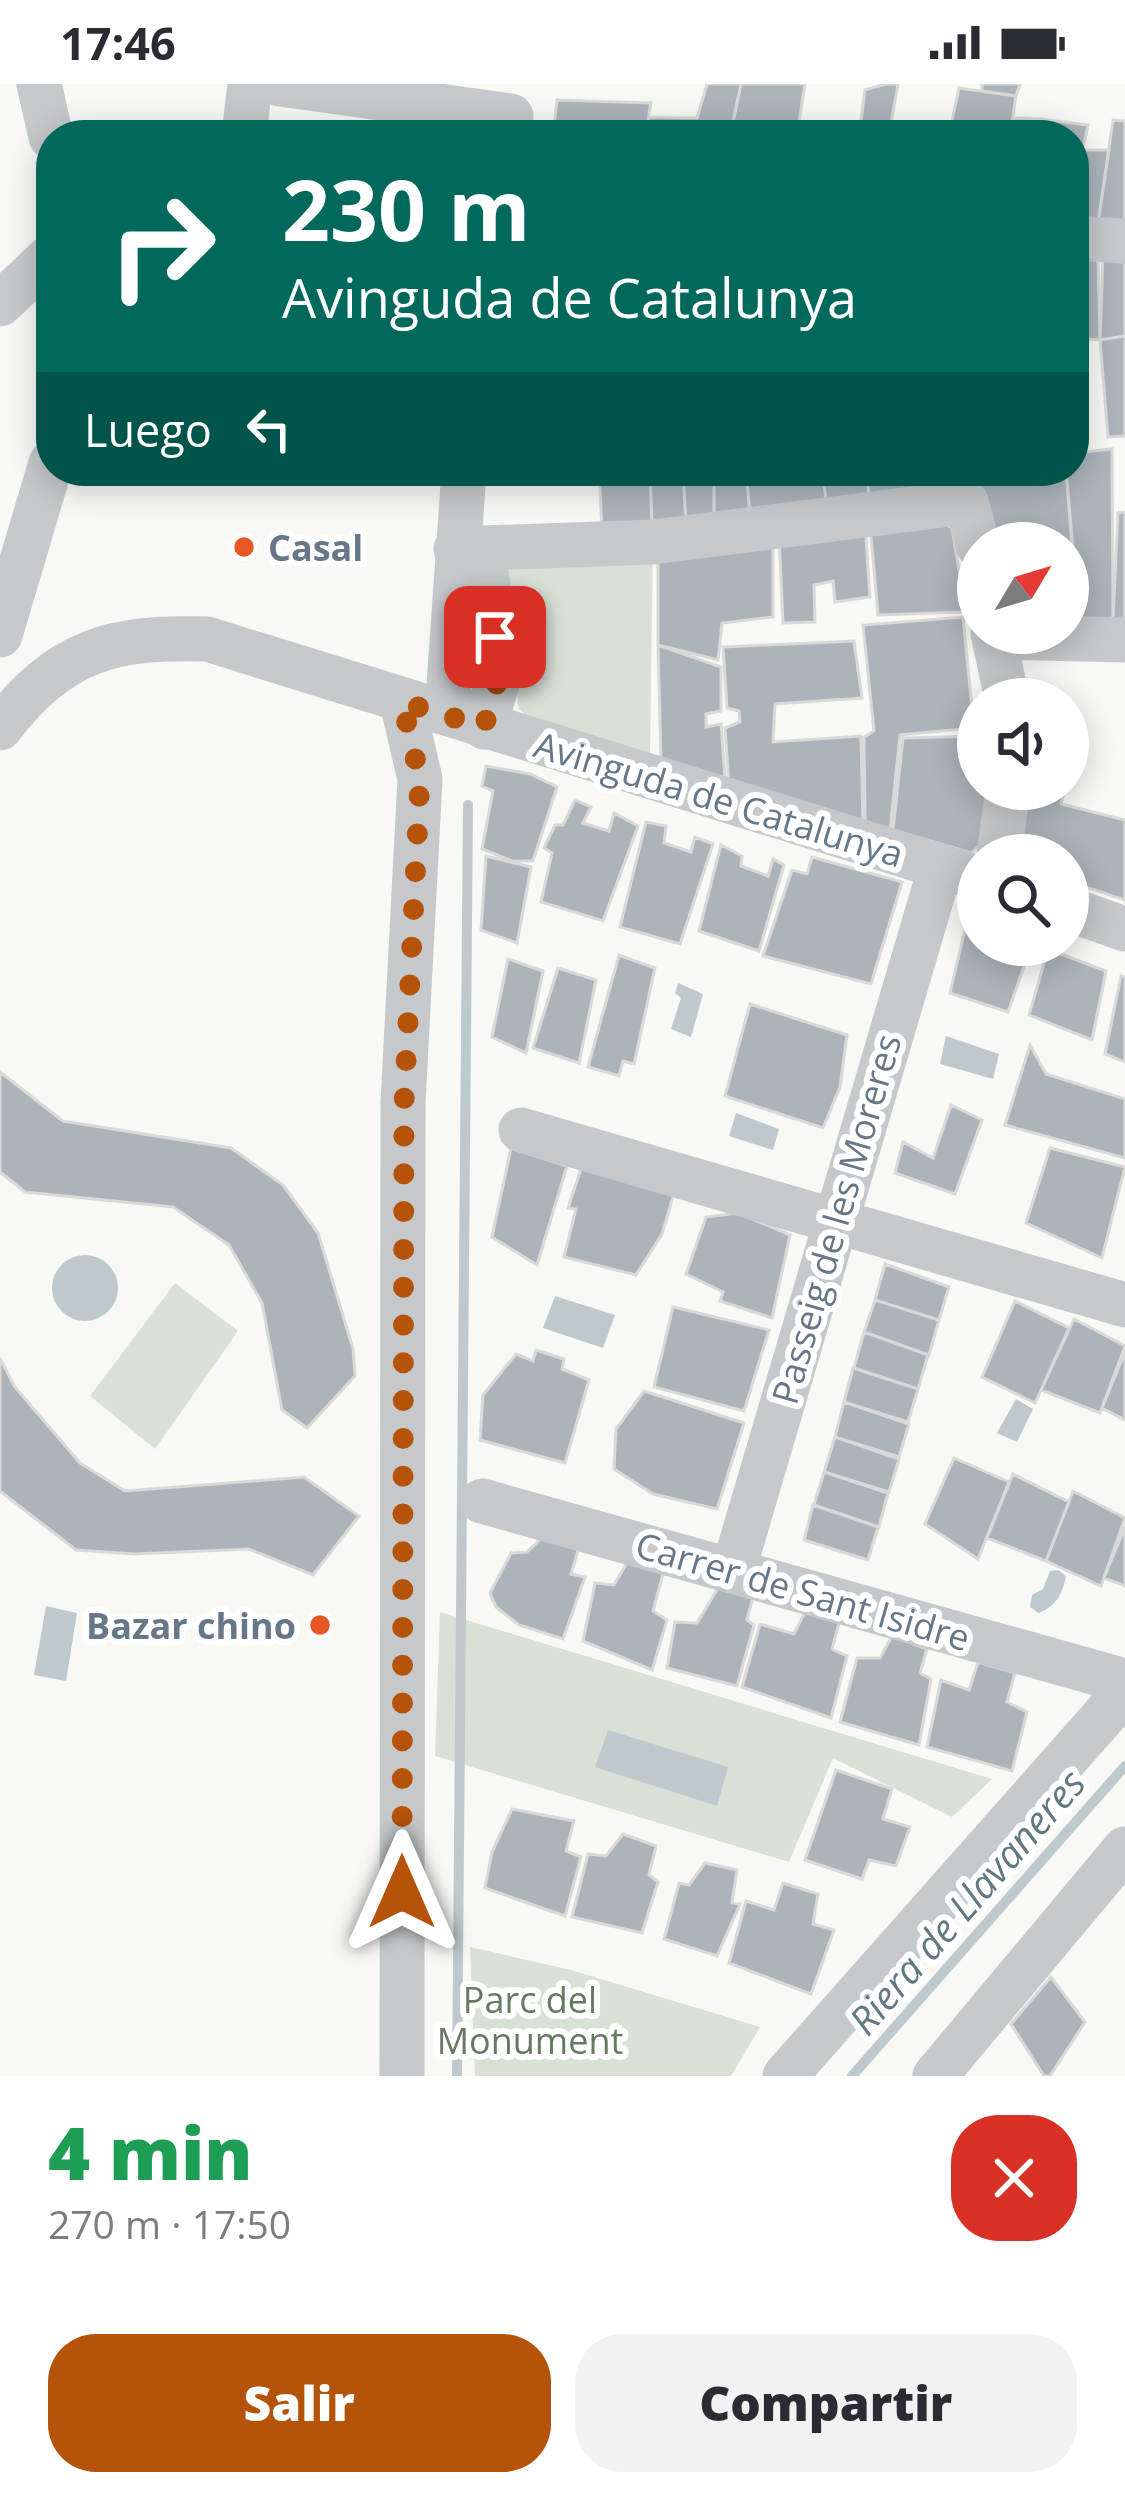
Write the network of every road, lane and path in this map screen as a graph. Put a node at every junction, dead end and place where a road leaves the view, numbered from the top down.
1 (39, 84) edge
2 (250, 84) edge
3 (280, 84) edge
4 (512, 112) edge
5 (47, 120) edge
6 (246, 120) edge
7 (1089, 239) edge
8 (1125, 241) edge
9 (36, 270) edge
10 (7, 298) edge
11 (44, 486) edge
12 (462, 486) edge
13 (957, 525) edge
14 (456, 549) junction
15 (0, 635) edge
16 (1089, 639) edge
17 (1125, 640) edge
18 (402, 702) junction
19 (465, 720) junction
20 (0, 728) edge
21 (957, 871) edge
22 (957, 878) edge
23 (1089, 916) edge
24 (1125, 928) edge
25 (521, 1130) dead end
26 (833, 1222) junction
27 (1125, 1305) edge
28 (482, 1501) dead end
29 (733, 1571) junction
30 (1125, 1681) edge
31 (1125, 1692) edge
32 (1123, 1856) edge
33 (402, 2076) edge
34 (785, 2076) edge
35 (934, 2076) edge

1 - 5 street
2 - 6 street
3 - 4 street
7 - 8 street
9 - 10 street
11 - 15 street
12 - 14 street
13 - 14 street
14 - 19 street
16 - 17 street
18 - 19 street, Avinguda de Catalunya
18 - 20 street, Avinguda de Catalunya
18 - 33 street
19 - 21 street, Avinguda de Catalunya
22 - 26 street, Passeig de les Moreres
23 - 24 street
25 - 26 street
26 - 27 street
26 - 29 street, Passeig de les Moreres
28 - 29 street, Carrer de Sant Isidre
29 - 30 street, Carrer de Sant Isidre
31 - 34 street
32 - 35 street

